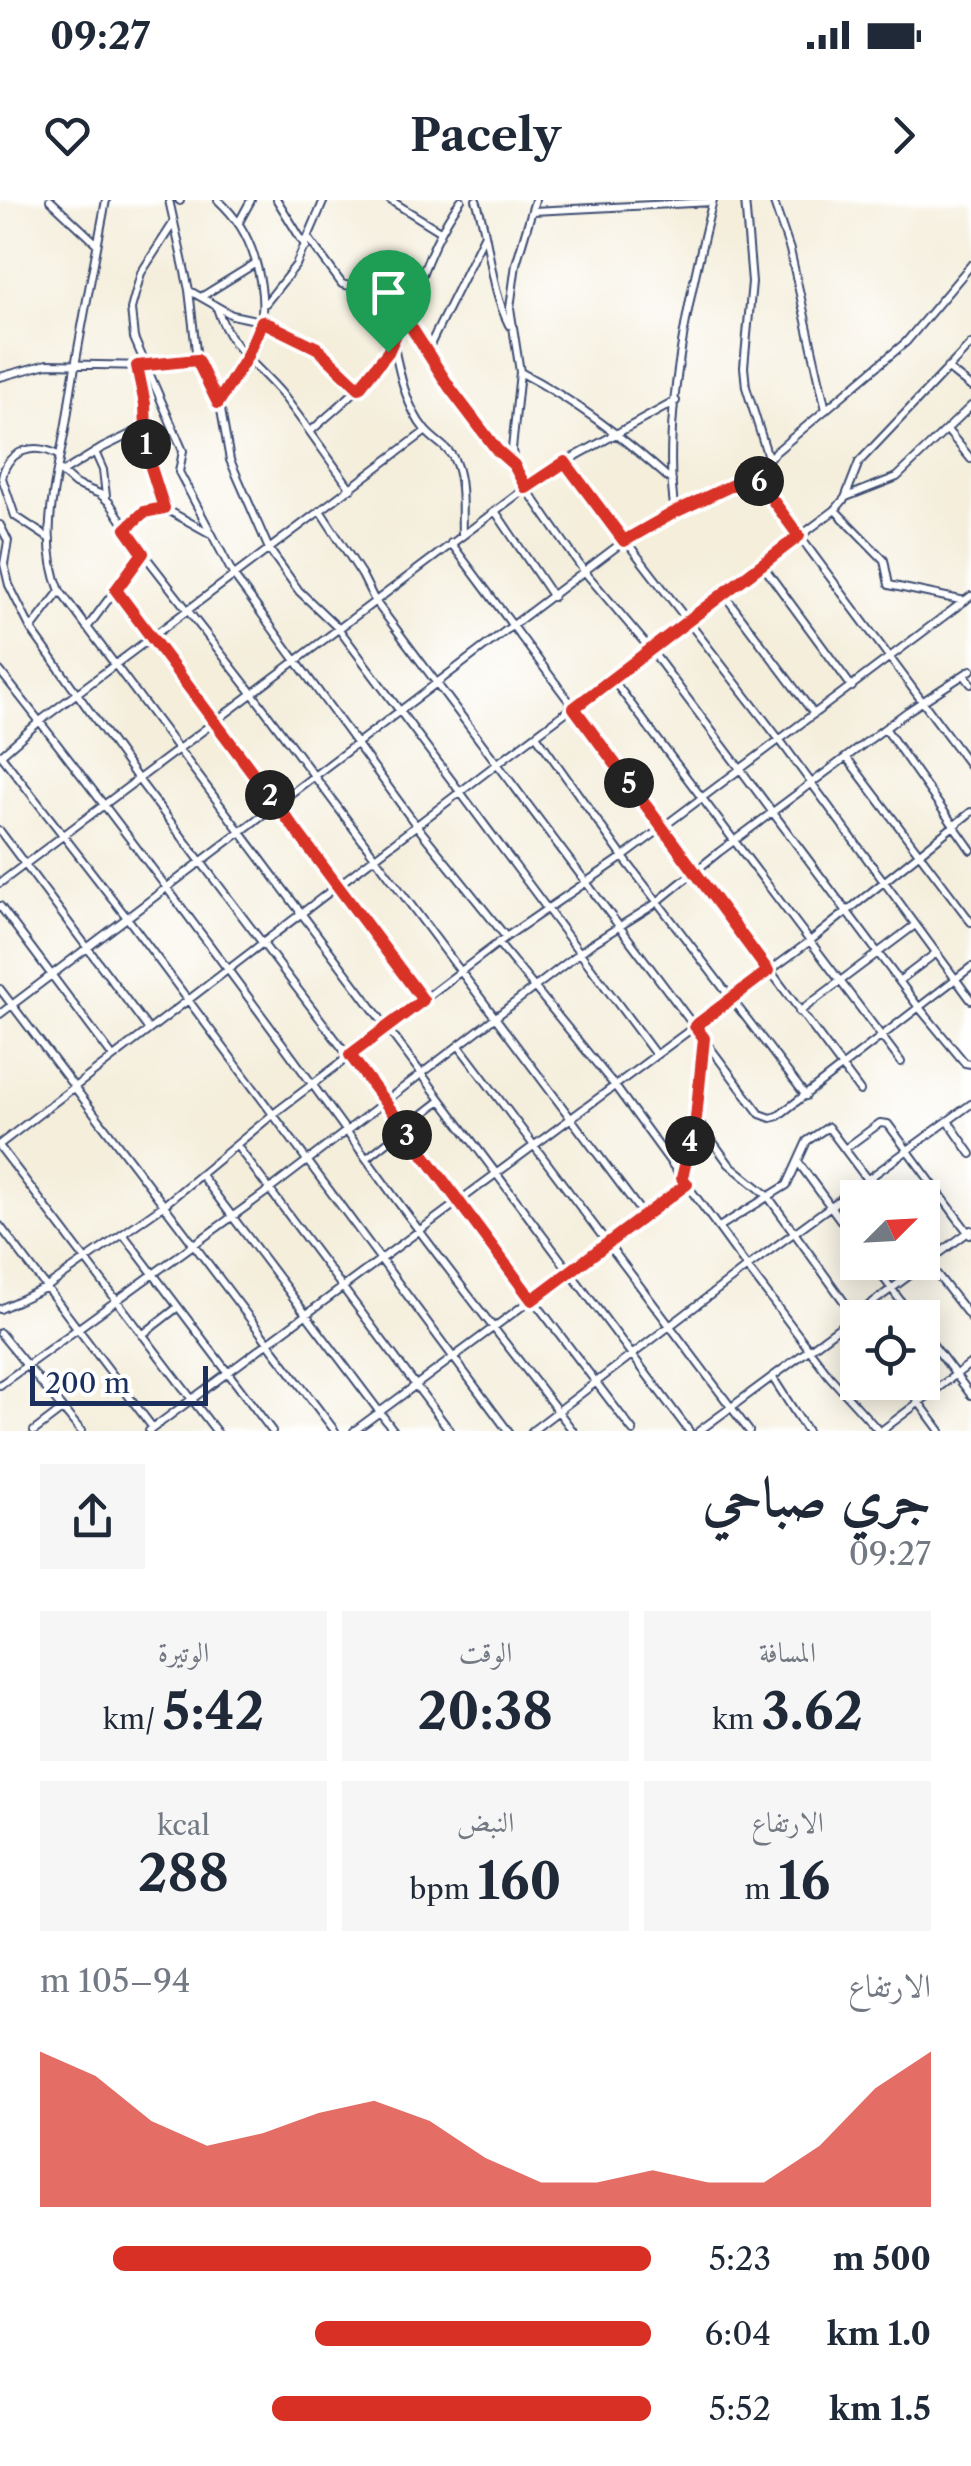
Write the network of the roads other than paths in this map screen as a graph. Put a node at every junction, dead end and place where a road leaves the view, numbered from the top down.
1 (50, 200) edge
2 (106, 200) edge
3 (180, 200) edge
4 (218, 200) edge
5 (251, 200) edge
6 (277, 200) edge
7 (390, 200) edge
8 (461, 200) edge
9 (476, 200) edge
10 (535, 200) edge
11 (746, 200) edge
12 (773, 200) edge
13 (323, 201) edge
14 (712, 201) edge
15 (667, 202) edge
16 (170, 204) edge
17 (532, 211) junction
18 (174, 222) junction
19 (239, 222) junction
20 (440, 231) junction
21 (486, 233) junction
22 (308, 243) junction
23 (98, 244) junction
24 (256, 262) junction
25 (971, 265) edge
26 (189, 290) junction
27 (200, 298) junction
28 (265, 304) junction
29 (217, 308) junction
30 (404, 316) junction
31 (262, 321) junction
32 (514, 335) junction
33 (393, 342) junction
34 (971, 344) edge
35 (426, 353) junction
36 (246, 358) junction
37 (197, 360) junction
38 (73, 365) junction
39 (137, 366) junction
40 (149, 366) junction
41 (947, 368) junction
42 (520, 372) junction
43 (0, 378) edge
44 (359, 388) junction
45 (971, 388) edge
46 (676, 401) junction
47 (218, 403) junction
48 (971, 406) edge
49 (826, 410) junction
50 (145, 427) junction
51 (946, 430) junction
52 (310, 432) junction
53 (426, 432) junction
54 (618, 433) junction
55 (95, 452) junction
56 (60, 456) junction
57 (768, 456) junction
58 (971, 460) edge
59 (565, 462) junction
60 (514, 465) junction
61 (61, 471) junction
62 (752, 472) junction
63 (673, 482) junction
64 (526, 488) junction
65 (2, 490) edge
66 (351, 490) junction
67 (106, 498) junction
68 (845, 498) junction
69 (164, 508) junction
70 (495, 510) junction
71 (835, 510) junction
72 (321, 512) junction
73 (675, 512) junction
74 (0, 525) edge
75 (126, 529) junction
76 (209, 534) junction
77 (462, 535) junction
78 (799, 536) junction
79 (50, 539) junction
80 (624, 541) junction
81 (451, 544) junction
82 (269, 549) junction
83 (143, 553) junction
84 (762, 563) junction
85 (584, 571) junction
86 (234, 576) junction
87 (116, 590) junction
88 (60, 591) junction
89 (723, 593) junction
90 (553, 597) junction
91 (968, 599) edge
92 (375, 601) junction
93 (190, 610) junction
94 (686, 622) junction
95 (514, 627) junction
96 (87, 628) junction
97 (338, 628) junction
98 (31, 630) junction
99 (152, 638) junction
100 (650, 650) junction
101 (295, 660) junction
102 (889, 660) junction
103 (115, 664) junction
104 (0, 671) edge
105 (967, 672) edge
106 (612, 680) junction
107 (436, 684) junction
108 (971, 684) edge
109 (852, 687) junction
110 (252, 693) junction
111 (76, 694) junction
112 (922, 701) junction
113 (574, 708) junction
114 (399, 710) junction
115 (814, 714) junction
116 (40, 721) junction
117 (215, 721) junction
118 (885, 728) junction
119 (536, 735) junction
120 (779, 740) junction
121 (356, 744) junction
122 (178, 750) junction
123 (0, 755) edge
124 (847, 758) junction
125 (498, 762) junction
126 (971, 767) edge
127 (741, 769) junction
128 (314, 776) junction
129 (138, 779) junction
130 (812, 784) junction
131 (460, 792) junction
132 (702, 798) junction
133 (105, 804) junction
134 (277, 805) junction
135 (773, 812) junction
136 (971, 812) edge
137 (416, 825) junction
138 (953, 827) junction
139 (661, 828) junction
140 (0, 831) edge
141 (240, 833) junction
142 (63, 836) junction
143 (735, 840) junction
144 (971, 850) edge
145 (920, 854) junction
146 (374, 857) junction
147 (622, 857) junction
148 (202, 862) junction
149 (26, 864) junction
150 (694, 872) junction
151 (0, 883) edge
152 (585, 883) junction
153 (883, 883) junction
154 (338, 886) junction
155 (168, 890) junction
156 (658, 902) junction
157 (0, 906) edge
158 (547, 908) junction
159 (302, 912) junction
160 (846, 912) junction
161 (128, 919) junction
162 (971, 922) edge
163 (915, 924) junction
164 (619, 927) junction
165 (502, 940) junction
166 (810, 940) junction
167 (264, 942) junction
168 (88, 949) junction
169 (581, 952) junction
170 (877, 952) junction
171 (936, 953) junction
172 (971, 967) edge
173 (227, 971) junction
174 (768, 971) junction
175 (460, 973) junction
176 (50, 976) junction
177 (955, 978) junction
178 (840, 981) junction
179 (900, 981) junction
180 (536, 988) junction
181 (0, 989) edge
182 (732, 998) junction
183 (423, 1000) junction
184 (971, 1000) edge
185 (188, 1001) junction
186 (12, 1005) junction
187 (917, 1005) junction
188 (799, 1012) junction
189 (0, 1014) edge
190 (496, 1020) junction
191 (695, 1026) junction
192 (387, 1027) junction
193 (148, 1030) junction
194 (880, 1034) junction
195 (704, 1038) junction
196 (459, 1046) junction
197 (350, 1055) junction
198 (656, 1055) junction
199 (113, 1058) junction
200 (901, 1062) dead end
201 (971, 1064) edge
202 (841, 1066) junction
203 (421, 1075) junction
204 (314, 1083) junction
205 (76, 1086) junction
206 (615, 1086) junction
207 (860, 1091) dead end
208 (806, 1096) junction
209 (441, 1100) junction
210 (383, 1104) junction
211 (971, 1104) edge
212 (272, 1115) junction
213 (571, 1118) junction
214 (696, 1118) junction
215 (948, 1121) junction
216 (348, 1130) junction
217 (403, 1130) junction
218 (0, 1146) edge
219 (237, 1146) junction
220 (532, 1146) junction
221 (846, 1148) junction
222 (908, 1150) junction
223 (971, 1154) edge
224 (367, 1158) junction
225 (306, 1160) junction
226 (798, 1162) junction
227 (496, 1172) junction
228 (201, 1175) junction
229 (867, 1178) junction
230 (685, 1181) junction
231 (269, 1190) junction
232 (767, 1195) junction
233 (458, 1202) junction
234 (164, 1205) junction
235 (828, 1205) junction
236 (232, 1216) junction
237 (644, 1216) junction
238 (840, 1221) edge
239 (0, 1226) edge
240 (718, 1227) junction
241 (420, 1231) junction
242 (793, 1232) junction
243 (970, 1233) edge
244 (123, 1234) junction
245 (195, 1244) junction
246 (606, 1244) junction
247 (940, 1250) edge
248 (84, 1260) junction
249 (380, 1260) junction
250 (747, 1267) junction
251 (570, 1272) junction
252 (154, 1274) junction
253 (940, 1278) edge
254 (886, 1280) edge
255 (901, 1280) edge
256 (47, 1287) junction
257 (892, 1288) junction
258 (343, 1289) junction
259 (532, 1300) junction
260 (842, 1300) edge
261 (878, 1300) edge
262 (900, 1300) edge
263 (116, 1302) junction
264 (178, 1307) junction
265 (0, 1309) edge
266 (307, 1315) junction
267 (971, 1318) edge
268 (670, 1327) junction
269 (494, 1328) junction
270 (78, 1330) junction
271 (840, 1330) edge
272 (0, 1332) edge
273 (142, 1335) junction
274 (268, 1344) junction
275 (810, 1351) junction
276 (633, 1354) junction
277 (940, 1354) edge
278 (453, 1358) junction
279 (971, 1363) edge
280 (26, 1366) junction
281 (955, 1374) junction
282 (228, 1375) junction
283 (774, 1378) junction
284 (596, 1382) junction
285 (0, 1386) edge
286 (415, 1386) junction
287 (971, 1395) edge
288 (192, 1399) junction
289 (919, 1402) junction
290 (731, 1407) junction
291 (63, 1409) junction
292 (558, 1411) junction
293 (380, 1412) junction
294 (152, 1430) edge
295 (34, 1431) edge
296 (80, 1431) edge
297 (216, 1431) edge
298 (272, 1431) edge
299 (335, 1431) edge
300 (354, 1431) edge
301 (394, 1431) edge
302 (450, 1431) edge
303 (508, 1431) edge
304 (532, 1431) edge
305 (573, 1431) edge
306 (634, 1431) edge
307 (689, 1431) edge
308 (700, 1431) edge
309 (749, 1431) edge
310 (807, 1431) edge
311 (880, 1431) edge
312 (940, 1431) edge

1 - 23 street
2 - 23 street
3 - 16 street
4 - 19 street
5 - 19 street
6 - 22 street
7 - 20 street
8 - 20 street
9 - 21 street
10 - 17 street
11 - 57 street
12 - 49 street
13 - 22 street
14 - 15 street
14 - 46 street
15 - 17 street
16 - 18 street
17 - 32 street
18 - 26 street
18 - 40 street
19 - 24 street
20 - 30 street
21 - 32 street
21 - 35 street
22 - 28 street
22 - 30 street
23 - 38 street
24 - 27 street
24 - 28 street
25 - 49 street
26 - 27 street
26 - 37 street
27 - 29 street
28 - 31 street
29 - 31 street
29 - 36 street
30 - 33 street
30 - 35 street
31 - 36 street
31 - 44 street
32 - 42 street
33 - 44 street
33 - 53 street
34 - 41 street
35 - 60 street
36 - 47 street
36 - 52 street
37 - 40 street
37 - 47 street
38 - 39 street
38 - 43 street
38 - 56 street
39 - 40 street
39 - 50 street
40 - 76 street
41 - 45 street
41 - 68 street
42 - 54 street
42 - 60 street
44 - 52 street
46 - 54 street
46 - 63 street
47 - 82 street
48 - 51 street
49 - 57 street
50 - 55 street
50 - 69 street
51 - 58 street
51 - 68 street
52 - 66 street
53 - 66 street
53 - 77 street
54 - 59 street
54 - 63 street
55 - 61 street
55 - 67 street
56 - 61 street
56 - 65 street
57 - 62 street
59 - 64 street
59 - 80 street
60 - 64 street
61 - 67 street
61 - 79 street
62 - 73 street
62 - 78 street
63 - 73 street
64 - 70 street
64 - 85 street
65 - 79 street
66 - 72 street
67 - 75 street
68 - 71 street
69 - 75 street
69 - 76 street
70 - 77 street
70 - 90 street
71 - 78 street
71 - 91 street
72 - 82 street
72 - 92 street
73 - 80 street
74 - 98 street
75 - 83 street
76 - 86 street
77 - 81 street
78 - 84 street
78 - 102 street
79 - 88 street
80 - 85 street
80 - 94 street
81 - 92 street
81 - 95 street
82 - 86 street
82 - 97 street
83 - 87 street
83 - 93 street
84 - 89 street
84 - 109 street
85 - 90 street
85 - 100 street
86 - 93 street
86 - 101 street
87 - 96 street
87 - 99 street
88 - 96 street
88 - 98 street
89 - 94 street
89 - 115 street
90 - 95 street
91 - 102 street
92 - 97 street
92 - 107 street
93 - 99 street
93 - 110 street
94 - 100 street
94 - 120 street
95 - 107 street
95 - 113 street
96 - 103 street
97 - 101 street
97 - 114 street
98 - 111 street
99 - 103 street
99 - 117 street
100 - 106 street
100 - 127 street
101 - 110 street
101 - 121 street
102 - 109 street
102 - 112 street
103 - 111 street
103 - 122 street
104 - 116 street
105 - 108 street
105 - 112 street
106 - 113 street
106 - 132 street
107 - 114 street
107 - 125 street
109 - 115 street
110 - 117 street
110 - 128 street
111 - 116 street
111 - 129 street
112 - 118 street
112 - 126 street
113 - 119 street
113 - 139 street
114 - 121 street
114 - 131 street
115 - 120 street
116 - 123 street
116 - 133 street
117 - 122 street
117 - 134 street
118 - 124 street
118 - 138 street
119 - 125 street
119 - 147 street
120 - 127 street
120 - 130 street
121 - 128 street
121 - 137 street
122 - 129 street
122 - 141 street
123 - 142 street
124 - 130 street
124 - 145 street
125 - 131 street
125 - 152 street
127 - 132 street
127 - 135 street
128 - 134 street
128 - 146 street
129 - 133 street
129 - 148 street
130 - 135 street
130 - 153 street
131 - 137 street
131 - 158 street
132 - 139 street
132 - 143 street
133 - 142 street
133 - 155 street
134 - 141 street
134 - 154 street
135 - 143 street
135 - 160 street
136 - 138 street
137 - 146 street
137 - 165 street
138 - 144 street
138 - 145 street
139 - 147 street
139 - 150 street
140 - 149 street
141 - 148 street
141 - 159 street
142 - 149 street
142 - 161 street
143 - 150 street
143 - 166 street
145 - 153 street
145 - 162 street
146 - 154 street
146 - 175 street
147 - 152 street
147 - 156 street
148 - 155 street
148 - 167 street
149 - 151 street
149 - 168 street
150 - 156 street
150 - 174 street
152 - 158 street
152 - 164 street
153 - 160 street
153 - 163 street
154 - 159 street
154 - 183 street
155 - 161 street
155 - 173 street
156 - 164 street
156 - 182 street
157 - 176 street
158 - 165 street
158 - 169 street
159 - 167 street
159 - 192 street
160 - 166 street
160 - 170 street
161 - 168 street
161 - 185 street
163 - 170 street
163 - 171 street
164 - 169 street
164 - 191 street
165 - 175 street
165 - 180 street
166 - 174 street
166 - 178 street
167 - 173 street
167 - 197 street
168 - 176 street
168 - 193 street
169 - 180 street
169 - 198 street
170 - 178 street
170 - 179 street
171 - 177 street
171 - 179 street
172 - 177 street
173 - 185 street
173 - 204 street
174 - 182 street
174 - 188 street
175 - 183 street
175 - 190 street
176 - 186 street
176 - 199 street
177 - 184 street
177 - 187 street
178 - 188 street
178 - 194 street
179 - 187 street
180 - 190 street
180 - 206 street
181 - 186 street
182 - 191 street
182 - 208 street
183 - 192 street
185 - 193 street
185 - 212 street
186 - 189 street
186 - 205 street
187 - 194 street
187 - 201 street
188 - 202 street
190 - 196 street
190 - 213 street
191 - 195 street
191 - 198 street
192 - 197 street
192 - 203 street
193 - 199 street
194 - 200 street
194 - 202 street
195 - 208 street
195 - 214 street
196 - 203 street
196 - 220 street
197 - 204 street
197 - 210 street
198 - 206 street
199 - 205 street
202 - 207 street
202 - 208 street
203 - 209 street
203 - 210 street
204 - 212 street
204 - 216 street
205 - 218 street
205 - 234 street
206 - 213 street
206 - 230 street
209 - 217 street
209 - 227 street
210 - 216 street
210 - 217 street
211 - 215 street
212 - 219 street
212 - 225 street
213 - 220 street
213 - 237 street
214 - 230 street
214 - 232 street
215 - 222 street
215 - 223 street
216 - 224 street
216 - 225 street
217 - 224 street
217 - 233 street
218 - 248 street
219 - 228 street
219 - 231 street
220 - 227 street
220 - 246 street
221 - 222 street
221 - 226 street
221 - 229 street
222 - 229 street
222 - 243 street
224 - 241 street
225 - 231 street
225 - 249 street
226 - 232 street
226 - 235 street
227 - 233 street
227 - 251 street
228 - 234 street
228 - 236 street
229 - 235 street
230 - 237 street
230 - 240 street
231 - 236 street
231 - 258 street
232 - 240 street
232 - 242 street
233 - 241 street
233 - 259 street
234 - 244 street
234 - 245 street
235 - 238 street
235 - 242 street
236 - 245 street
236 - 266 street
237 - 246 street
239 - 256 street
240 - 250 street
241 - 249 street
241 - 269 street
242 - 250 street
242 - 260 street
243 - 247 street
244 - 248 street
244 - 252 street
245 - 252 street
245 - 274 street
246 - 251 street
246 - 268 street
248 - 256 street
248 - 263 street
249 - 258 street
249 - 278 street
250 - 268 street
250 - 275 street
251 - 259 street
251 - 276 street
252 - 263 street
252 - 264 street
253 - 267 street
254 - 257 street
255 - 257 street
256 - 265 street
256 - 270 street
257 - 261 street
257 - 262 street
258 - 266 street
258 - 286 street
259 - 269 street
259 - 284 street
263 - 270 street
263 - 273 street
264 - 273 street
264 - 282 street
266 - 274 street
266 - 293 street
268 - 276 street
268 - 290 street
269 - 278 street
269 - 292 street
270 - 280 street
270 - 294 street
271 - 275 street
272 - 280 street
273 - 288 street
274 - 282 street
274 - 299 street
275 - 283 street
275 - 311 street
276 - 284 street
276 - 307 street
277 - 281 street
278 - 286 street
278 - 303 street
279 - 281 street
280 - 285 street
280 - 291 street
281 - 287 street
281 - 289 street
282 - 288 street
282 - 298 street
283 - 290 street
283 - 310 street
284 - 292 street
284 - 306 street
286 - 293 street
286 - 302 street
288 - 294 street
288 - 297 street
289 - 311 street
289 - 312 street
290 - 308 street
290 - 309 street
291 - 295 street
291 - 296 street
292 - 304 street
292 - 305 street
293 - 300 street
293 - 301 street

